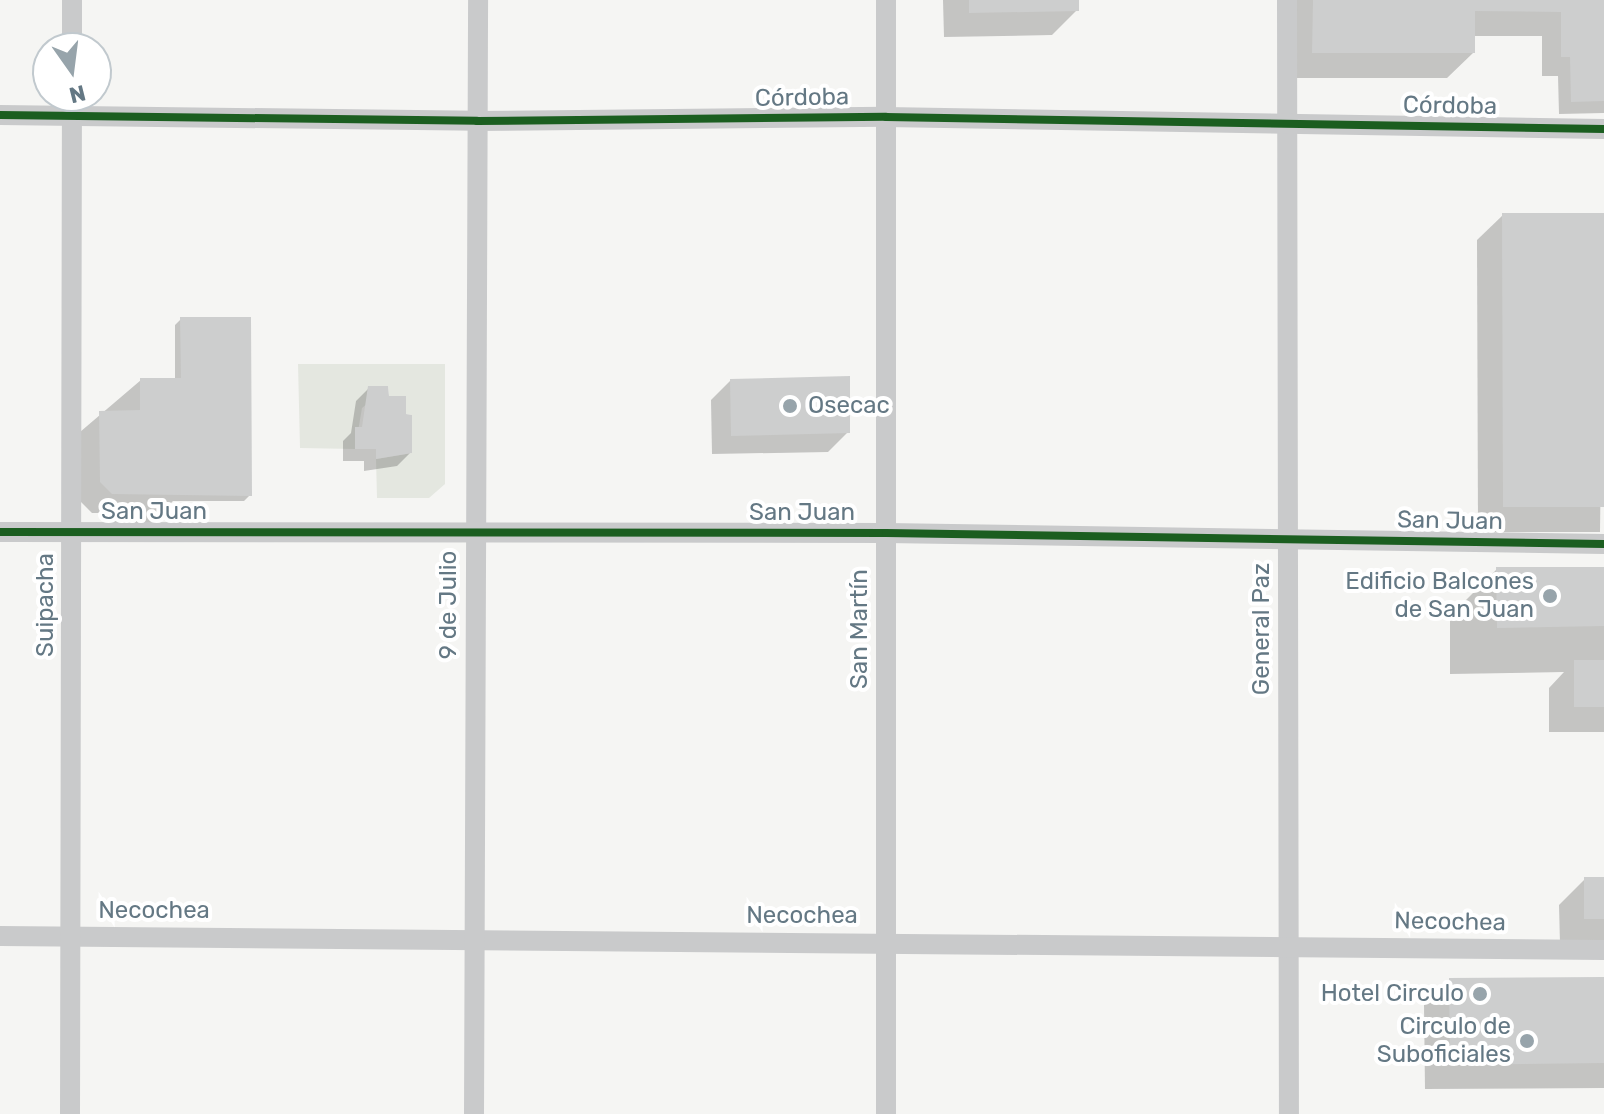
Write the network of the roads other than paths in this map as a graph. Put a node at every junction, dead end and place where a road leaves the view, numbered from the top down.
1 (72, 0) edge
2 (478, 0) edge
3 (886, 0) edge
4 (1287, 0) edge
5 (72, 32) edge
6 (112, 107) edge
7 (32, 111) edge
8 (72, 112) edge
9 (0, 115) edge
10 (886, 117) junction
11 (477, 121) junction
12 (1287, 122) junction
13 (1604, 129) edge
14 (475, 531) junction
15 (0, 532) edge
16 (72, 533) junction
17 (886, 533) junction
18 (1288, 538) junction
19 (1604, 544) edge
20 (0, 936) edge
21 (72, 937) junction
22 (473, 940) junction
23 (886, 942) junction
24 (1289, 946) junction
25 (1604, 950) edge
26 (70, 1114) edge
27 (474, 1114) edge
28 (886, 1114) edge
29 (1289, 1114) edge

1 - 5 street
2 - 11 street, 9 de Julio
3 - 10 street, San Martín
4 - 12 street, General Paz
6 - 11 street, Córdoba
7 - 9 street, Córdoba
8 - 16 street, Suipacha
10 - 11 street, Córdoba
10 - 12 street, Córdoba
10 - 17 street, San Martín
11 - 14 street, 9 de Julio
12 - 13 street, Córdoba
12 - 18 street, General Paz
14 - 16 street, San Juan
14 - 17 street, San Juan
14 - 22 street, 9 de Julio
15 - 16 street, San Juan
16 - 21 street, Suipacha
17 - 18 street, San Juan
17 - 23 street, San Martín
18 - 19 street, San Juan
18 - 24 street, General Paz
20 - 21 street, Necochea
21 - 22 street, Necochea
21 - 26 street, Suipacha
22 - 23 street, Necochea
22 - 27 street, 9 de Julio
23 - 24 street, Necochea
23 - 28 street, San Martín
24 - 25 street, Necochea
24 - 29 street, General Paz

